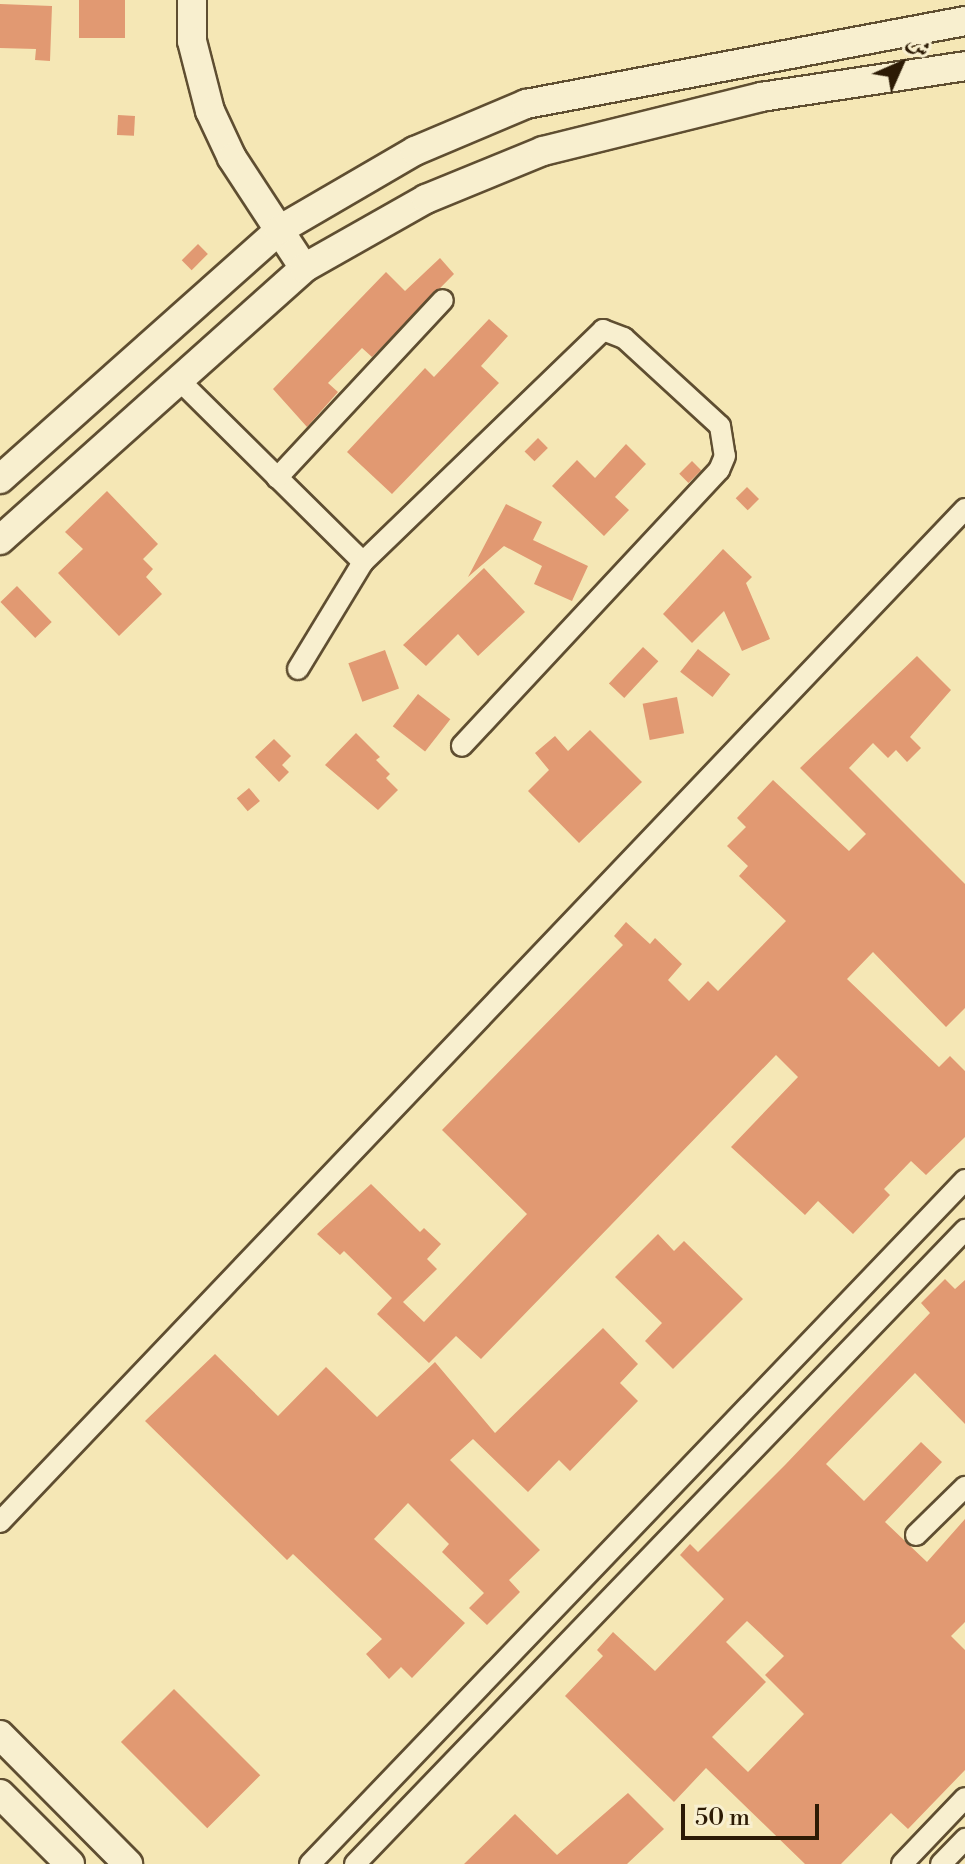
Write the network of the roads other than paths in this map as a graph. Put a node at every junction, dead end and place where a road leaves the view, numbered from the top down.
1 (192, 0) edge
2 (965, 21) edge
3 (965, 66) edge
4 (279, 230) junction
5 (304, 268) junction
6 (443, 300) dead end
7 (179, 380) junction
8 (277, 478) junction
9 (0, 479) edge
10 (965, 509) edge
11 (0, 540) edge
12 (363, 562) junction
13 (298, 669) dead end
14 (462, 746) dead end
15 (965, 1180) edge
16 (961, 1240) edge
17 (965, 1487) edge
18 (0, 1522) edge
19 (916, 1535) dead end
20 (0, 1735) edge
21 (0, 1794) edge
22 (965, 1798) edge
23 (13, 1815) edge
24 (965, 1839) edge
25 (70, 1864) edge
26 (128, 1864) edge
27 (310, 1864) edge
28 (355, 1864) edge
29 (902, 1864) edge
30 (941, 1864) edge

1 - 4 street
2 - 4 street
3 - 5 street
4 - 5 street
4 - 9 street
5 - 7 street
6 - 8 street
7 - 8 street
7 - 11 street
8 - 12 street
10 - 18 street
12 - 13 street
12 - 14 street
15 - 27 street
16 - 28 street
17 - 19 street
20 - 26 street
21 - 23 street
22 - 29 street
23 - 25 street
24 - 30 street

